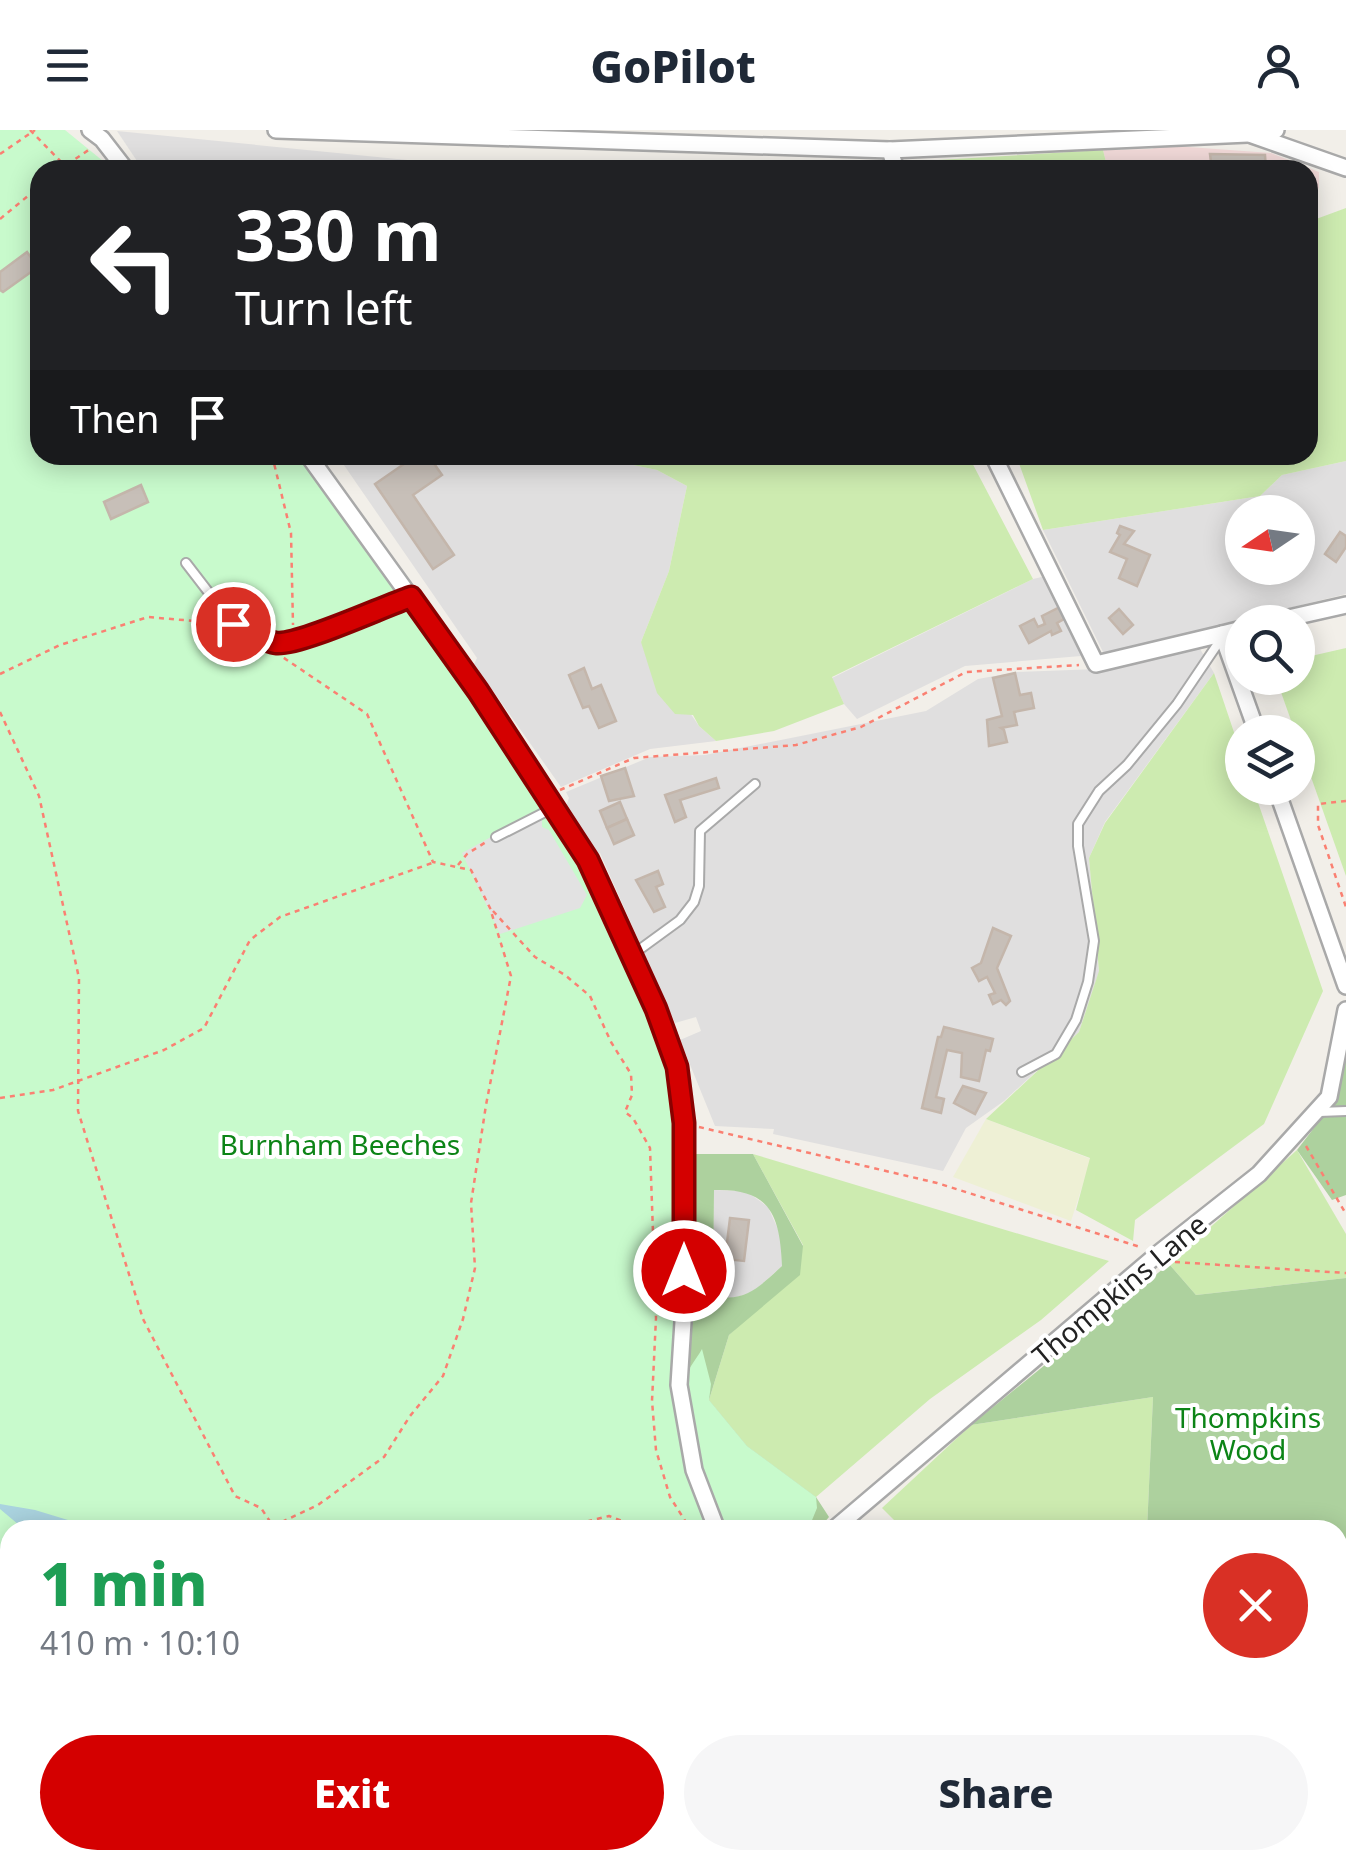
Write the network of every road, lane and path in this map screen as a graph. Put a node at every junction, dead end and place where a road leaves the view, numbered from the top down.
1 (276, 130) edge
2 (1276, 130) edge
3 (33, 131) edge
4 (103, 133) edge
5 (1248, 134) junction
6 (890, 150) junction
7 (0, 154) edge
8 (59, 160) edge
9 (70, 160) edge
10 (120, 160) edge
11 (893, 160) edge
12 (1346, 168) edge
13 (30, 194) edge
14 (0, 219) edge
15 (274, 465) edge
16 (315, 465) edge
17 (998, 465) edge
18 (186, 563) dead end
19 (411, 597) junction
20 (1346, 605) edge
21 (1315, 612) edge
22 (233, 624) junction
23 (1225, 634) edge
24 (1222, 635) junction
25 (291, 640) junction
26 (274, 652) dead end
27 (288, 662) junction
28 (1096, 664) junction
29 (0, 674) edge
30 (0, 712) edge
31 (1251, 715) edge
32 (755, 784) dead end
33 (1346, 800) edge
34 (549, 802) junction
35 (1282, 805) edge
36 (496, 837) joint
37 (433, 862) junction
38 (456, 867) junction
39 (1346, 907) edge
40 (490, 908) junction
41 (632, 955) junction
42 (1346, 986) edge
43 (1346, 1010) edge
44 (1022, 1072) dead end
45 (80, 1079) junction
46 (0, 1098) edge
47 (1346, 1111) edge
48 (1314, 1112) junction
49 (684, 1123) junction
50 (1297, 1131) junction
51 (1346, 1214) edge
52 (1159, 1253) junction
53 (1176, 1262) dead end
54 (1346, 1273) edge
55 (267, 1520) edge
56 (287, 1520) edge
57 (593, 1520) edge
58 (620, 1520) edge
59 (685, 1520) edge
60 (713, 1520) edge
61 (846, 1520) edge

1 - 6 street
2 - 5 street
3 - 7 path
3 - 8 path
4 - 9 path
4 - 10 street
5 - 6 street
5 - 12 street
6 - 11 street
13 - 14 path
15 - 25 path
16 - 19 street
17 - 28 street
18 - 22 lane
19 - 25 lane
19 - 34 street
20 - 21 street
22 - 25 lane
22 - 29 path
23 - 24 street
24 - 28 street
24 - 31 street
24 - 44 lane
25 - 27 path
26 - 27 path
27 - 37 path
28 - 34 path
30 - 45 path
32 - 41 lane
33 - 39 path
34 - 36 lane
34 - 41 street
35 - 42 street
36 - 38 path
37 - 38 path
37 - 45 path
38 - 40 path
40 - 56 path
40 - 59 path
41 - 49 street
43 - 48 street, Thompkins Lane
45 - 46 path
45 - 55 path
47 - 48 lane
48 - 50 street, Thompkins Lane
49 - 52 path
49 - 60 street
50 - 51 path
50 - 52 street, Thompkins Lane
52 - 61 street, Thompkins Lane
53 - 54 path
57 - 58 path

